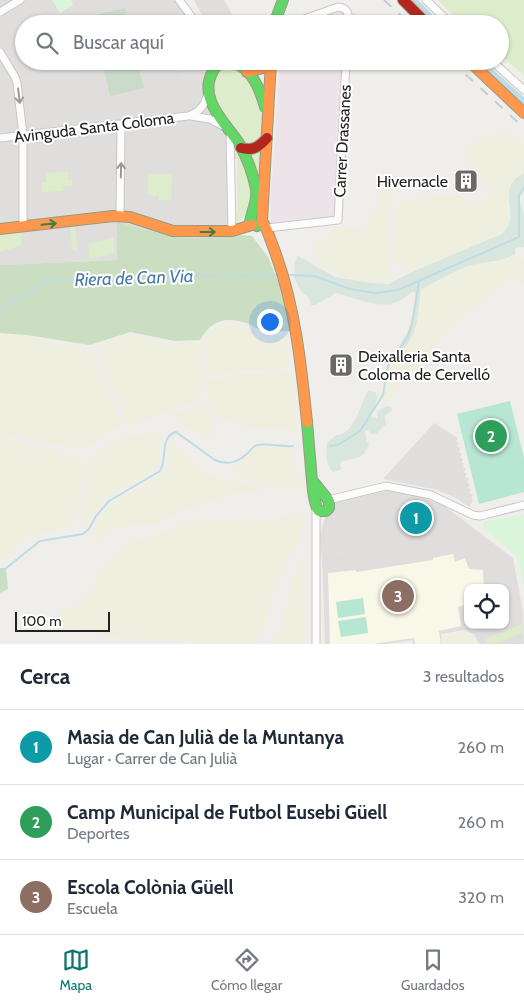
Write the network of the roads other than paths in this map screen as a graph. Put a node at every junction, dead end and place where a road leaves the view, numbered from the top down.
1 (20, 0) edge
2 (179, 0) edge
3 (284, 0) edge
4 (403, 0) edge
5 (426, 0) edge
6 (0, 12) edge
7 (190, 15) edge
8 (278, 15) edge
9 (314, 15) edge
10 (349, 15) edge
11 (419, 15) edge
12 (442, 15) edge
13 (0, 52) edge
14 (210, 70) edge
15 (213, 70) edge
16 (244, 70) edge
17 (255, 70) edge
18 (269, 70) edge
19 (346, 70) edge
20 (479, 70) edge
21 (502, 70) edge
22 (247, 72) junction
23 (210, 76) junction
24 (209, 90) junction
25 (524, 90) edge
26 (524, 113) edge
27 (268, 115) junction
28 (188, 116) junction
29 (121, 124) junction
30 (230, 132) junction
31 (23, 135) junction
32 (0, 138) edge
33 (267, 138) junction
34 (241, 148) junction
35 (120, 216) junction
36 (258, 222) junction
37 (23, 227) junction
38 (0, 229) edge
39 (232, 231) junction
40 (322, 504) junction
41 (524, 505) edge
42 (316, 644) edge

1 - 6 street
2 - 7 street
3 - 8 street
4 - 11 street
5 - 12 street
9 - 10 street
13 -> 31 street
14 - 23 street
15 - 23 street
16 - 22 street
17 - 22 street
18 - 27 street
19 - 36 street, Carrer Drassanes
20 - 26 street
21 - 25 street
22 - 27 street
23 - 24 street
24 - 28 street, Avinguda Santa Coloma
24 - 30 street
27 - 33 street
28 - 29 street, Avinguda Santa Coloma
28 - 30 street, Avinguda Santa Coloma
29 - 31 street, Avinguda Santa Coloma
35 -> 29 street
30 - 34 street
30 - 39 street
31 - 32 street, Avinguda Santa Coloma
31 - 37 street
33 - 34 street
33 - 36 street
34 - 36 street
37 -> 35 street
35 -> 39 street
36 - 39 street
36 - 40 street
37 - 38 street
40 - 41 street
40 - 42 street

